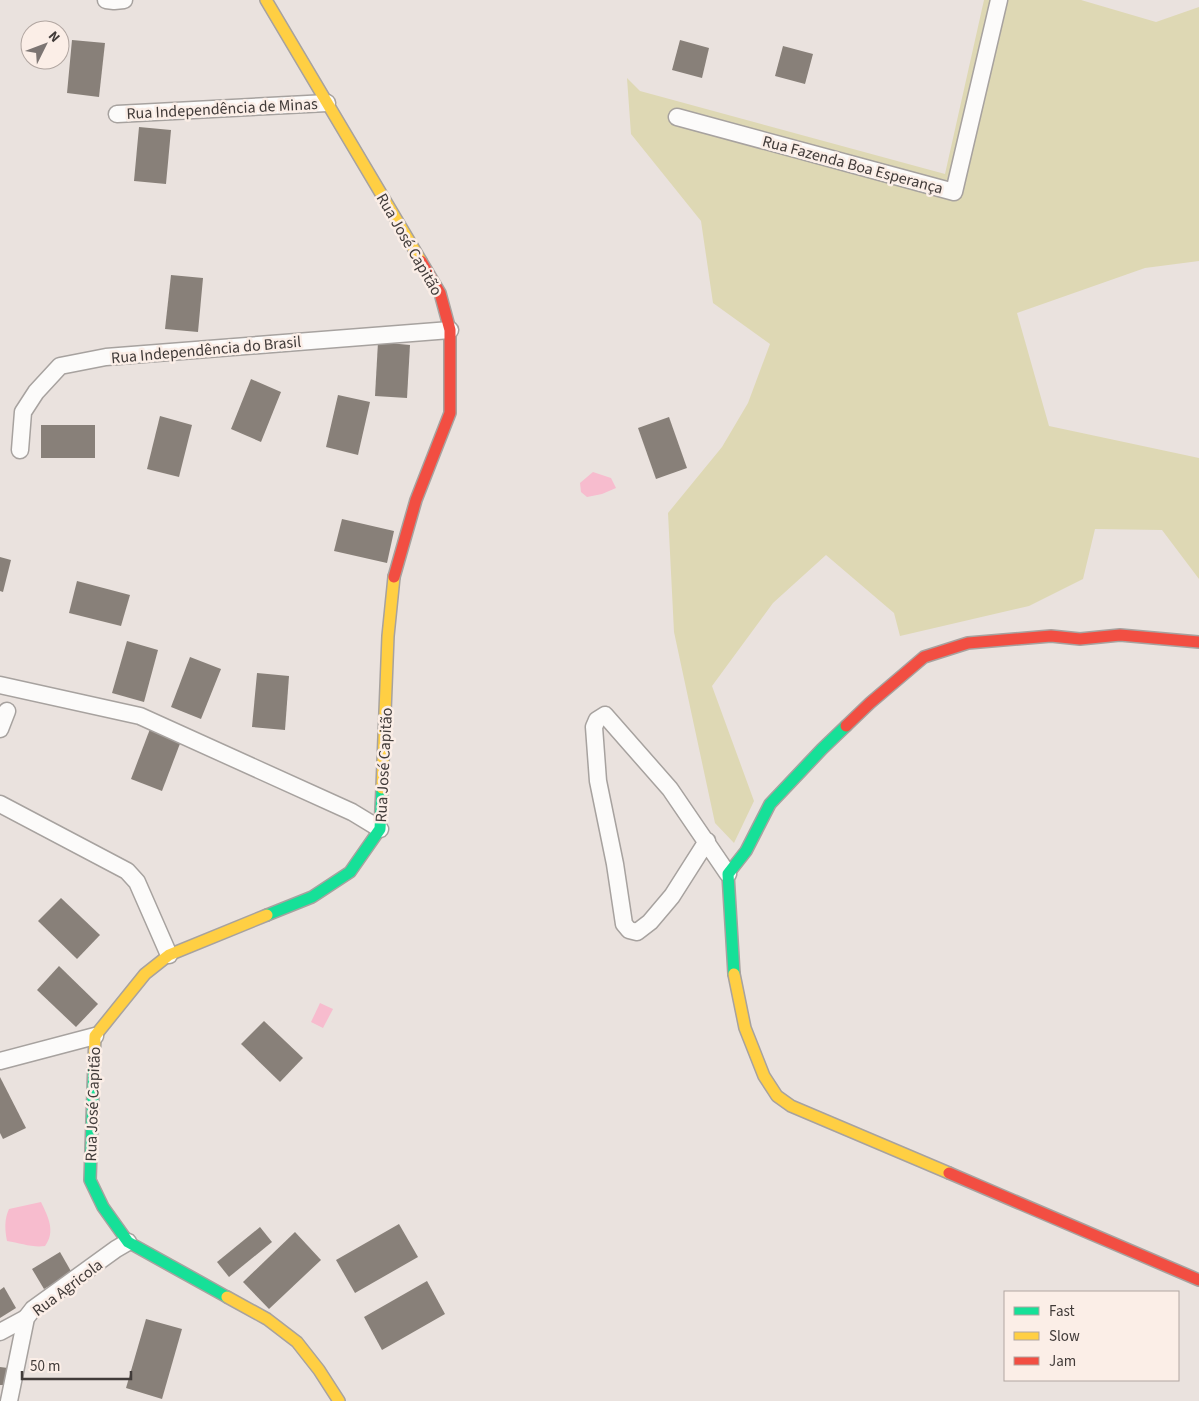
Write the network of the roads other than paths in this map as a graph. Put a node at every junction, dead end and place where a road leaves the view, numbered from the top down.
1 (106, 0) edge
2 (124, 0) edge
3 (266, 0) edge
4 (999, 0) edge
5 (327, 103) junction
6 (117, 114) dead end
7 (678, 117) dead end
8 (450, 330) junction
9 (20, 450) dead end
10 (1199, 642) edge
11 (0, 685) edge
12 (7, 711) dead end
13 (0, 729) edge
14 (0, 804) edge
15 (380, 830) junction
16 (707, 841) junction
17 (728, 874) junction
18 (169, 955) junction
19 (95, 1036) junction
20 (0, 1061) edge
21 (128, 1242) junction
22 (1199, 1280) edge
23 (26, 1318) junction
24 (0, 1332) edge
25 (9, 1401) edge
26 (339, 1401) edge

1 - 2 street
3 - 5 street, Rua José Capitão
4 - 7 street, Rua Fazenda Boa Esperança
5 - 6 street, Rua Independência de Minas
5 - 8 street, Rua José Capitão
8 - 9 street, Rua Independência do Brasil
8 - 15 street, Rua José Capitão
10 - 17 street
11 - 15 street
12 - 13 street
14 - 18 street
15 - 18 street, Rua José Capitão
16 - 16 street
16 - 17 street
17 - 22 street
18 - 19 street, Rua José Capitão
19 - 20 street
19 - 21 street, Rua José Capitão
21 - 23 street, Rua Agricola
21 - 26 street, Rua José Capitão
23 - 24 street
23 - 25 street, Rua Agricola

